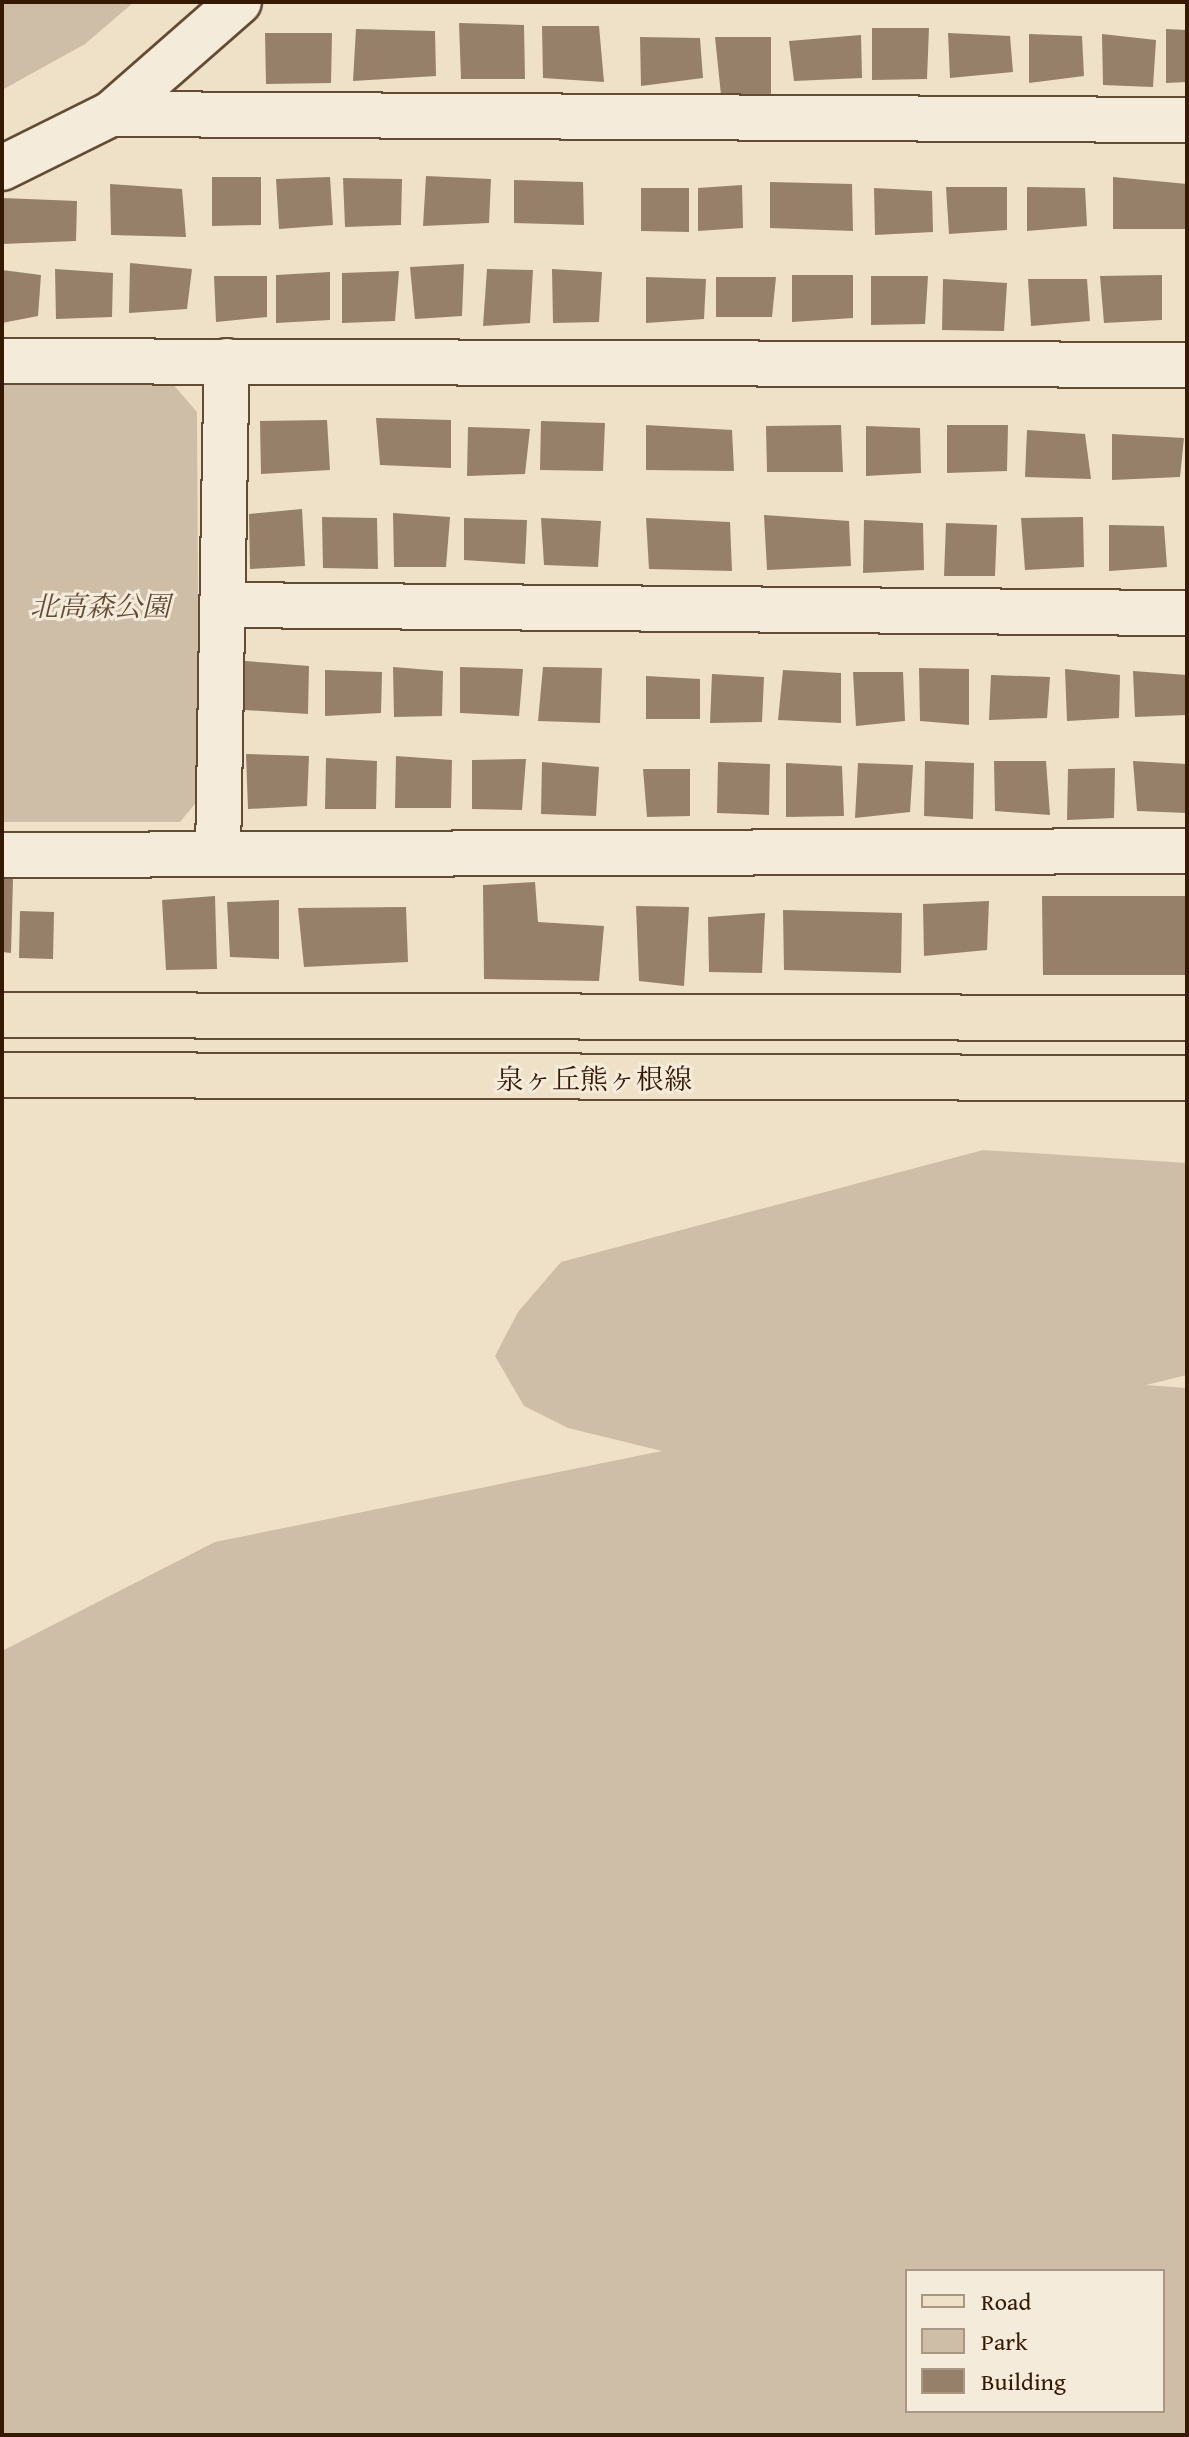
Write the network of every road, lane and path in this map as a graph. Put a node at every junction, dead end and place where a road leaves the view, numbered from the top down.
1 (239, 2) edge
2 (111, 114) junction
3 (1187, 120) edge
4 (2, 168) edge
5 (2, 361) edge
6 (227, 361) junction
7 (1187, 365) edge
8 (223, 605) junction
9 (1187, 613) edge
10 (1187, 851) edge
11 (218, 854) junction
12 (2, 855) edge
13 (2, 1015) edge
14 (1187, 1018) edge
15 (2, 1075) edge
16 (1187, 1078) edge

1 - 2 street
2 - 3 street
2 - 4 street
5 - 6 street
6 - 7 street
6 - 8 street
8 - 9 street
8 - 11 street
10 - 11 street
11 - 12 street
13 - 14 main road
15 - 16 main road, 泉ヶ丘熊ヶ根線

